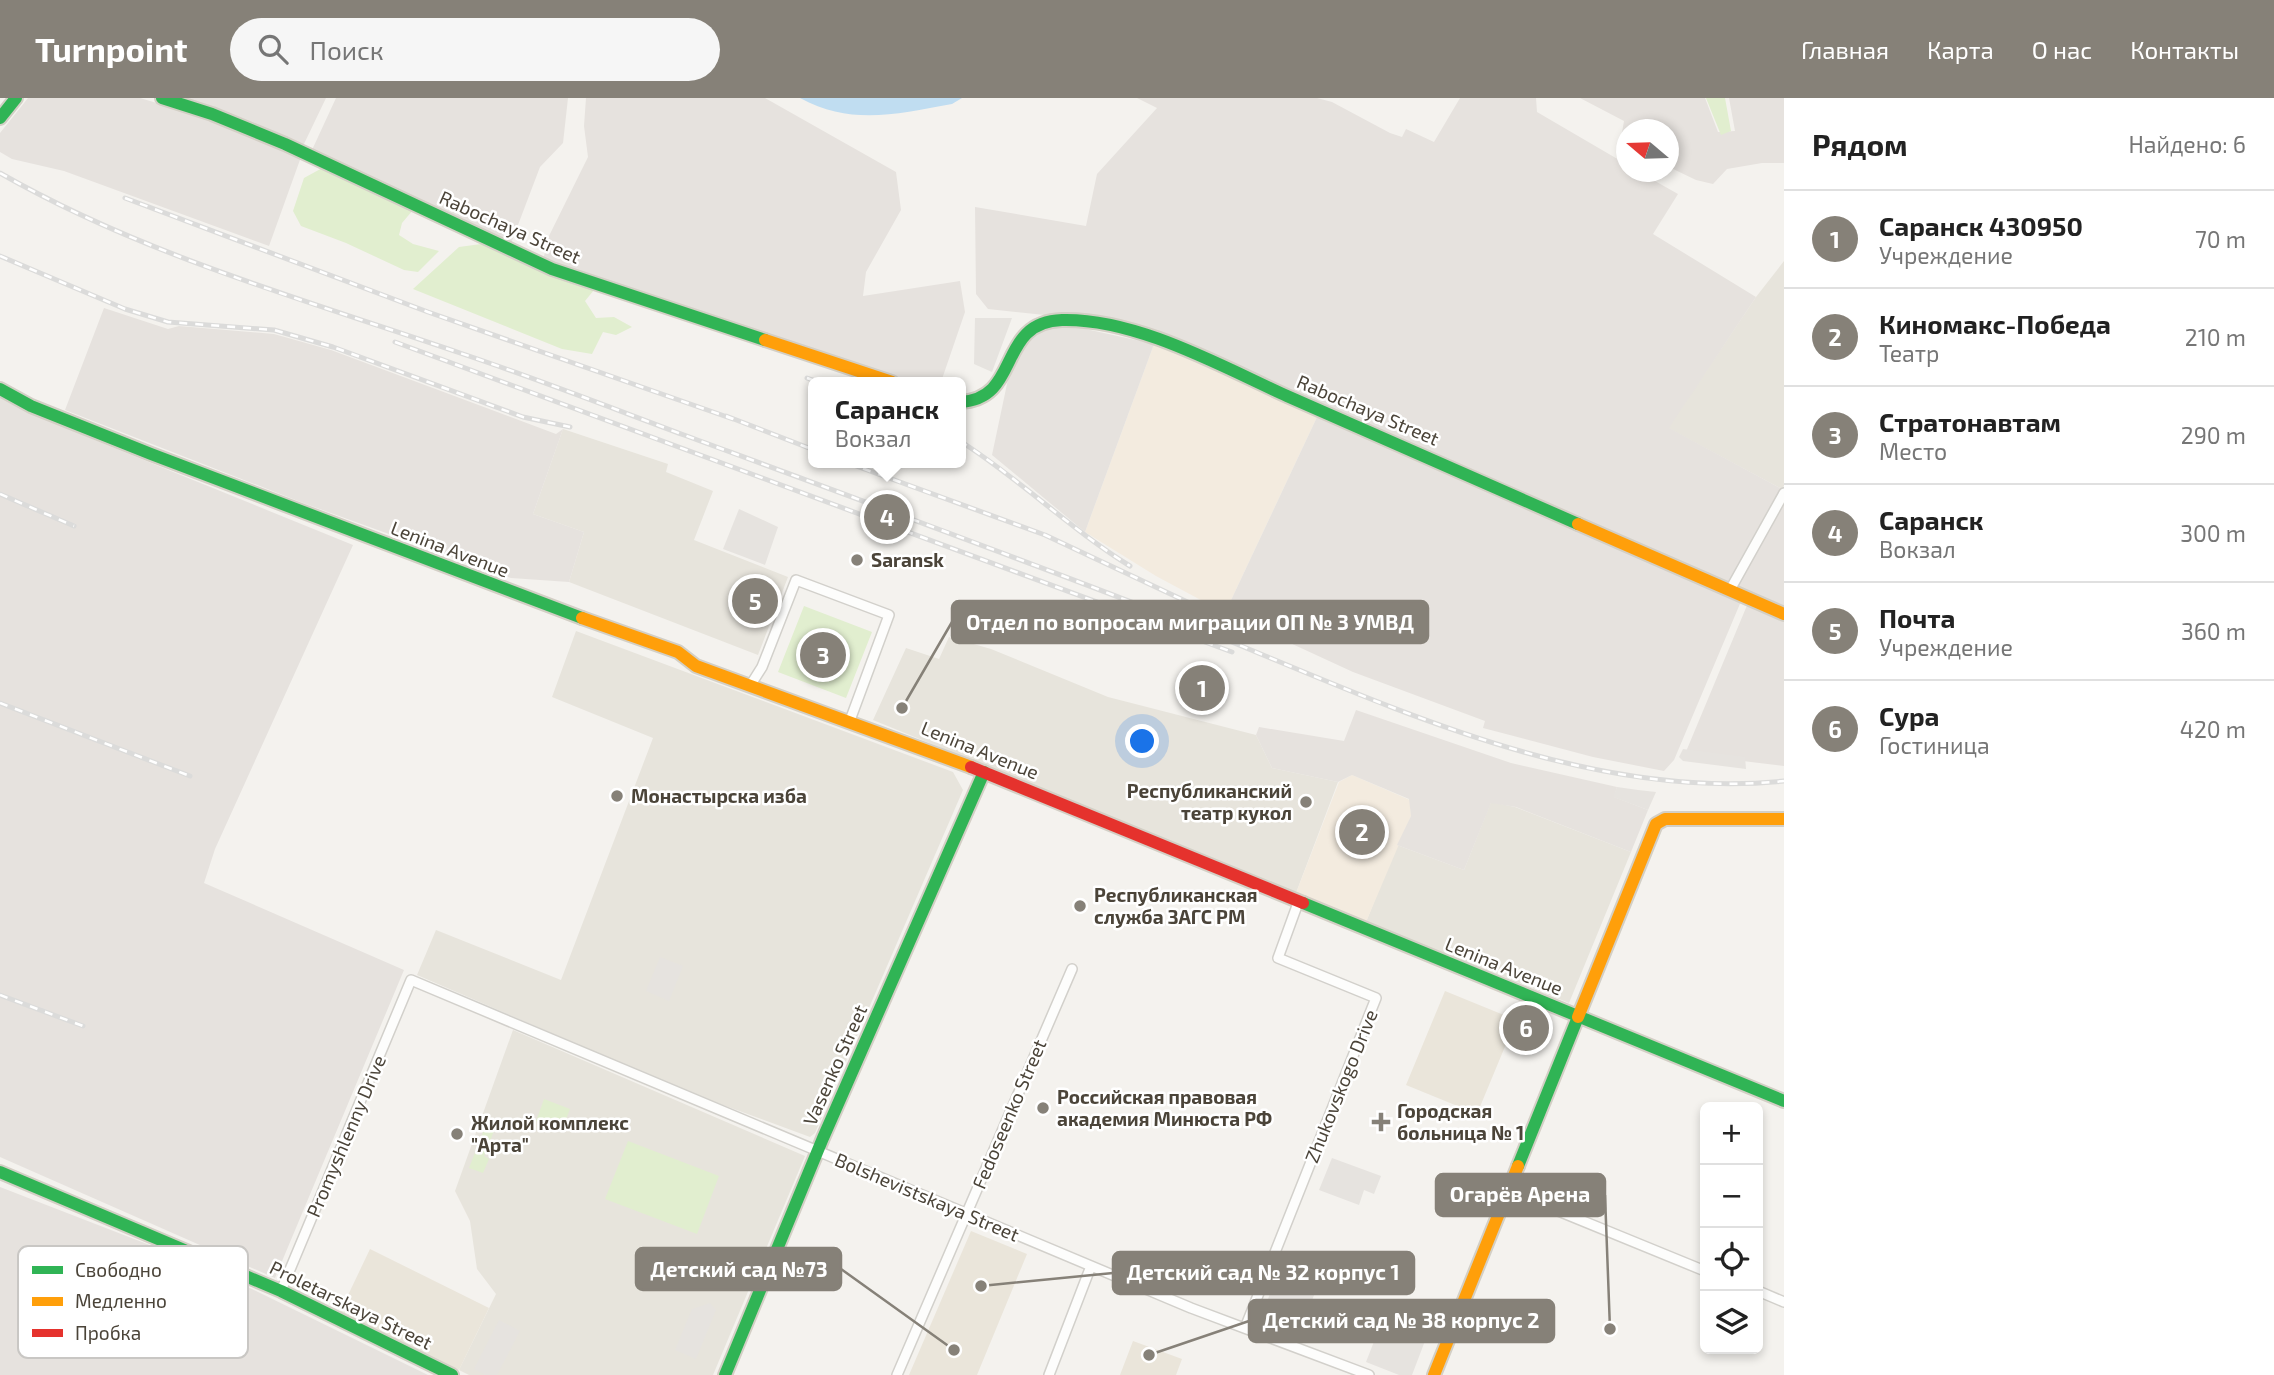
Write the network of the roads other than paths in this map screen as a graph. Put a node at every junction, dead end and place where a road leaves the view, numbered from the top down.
1 (16, 98) edge
2 (162, 98) edge
3 (0, 118) edge
4 (877, 377) edge
5 (0, 389) edge
6 (966, 402) edge
7 (1784, 493) edge
8 (1730, 590) junction
9 (1784, 614) edge
10 (750, 686) junction
11 (849, 723) junction
12 (984, 772) junction
13 (1784, 819) edge
14 (1298, 903) junction
15 (1072, 969) dead end
16 (411, 980) joint
17 (1578, 1017) junction
18 (1784, 1101) edge
19 (818, 1151) junction
20 (0, 1171) edge
21 (1507, 1191) junction
22 (967, 1213) junction
23 (174, 1246) edge
24 (1091, 1266) junction
25 (1700, 1268) edge
26 (248, 1278) edge
27 (281, 1292) junction
28 (1763, 1293) edge
29 (1784, 1301) edge
30 (1245, 1328) junction
31 (452, 1375) edge
32 (725, 1375) edge
33 (897, 1375) edge
34 (1049, 1375) edge
35 (1369, 1375) edge
36 (1434, 1375) edge

1 - 3 main road
2 - 4 main road, Rabochaya Street
5 - 10 main road, Lenina Avenue
6 - 8 main road, Rabochaya Street
7 - 8 street
8 - 9 main road, Rabochaya Street
10 - 11 main road, Lenina Avenue
10 - 11 street
11 - 12 main road, Lenina Avenue
12 - 14 main road, Lenina Avenue
12 - 19 main road, Vasenko Street
13 - 17 main road
14 - 17 main road, Lenina Avenue
14 - 30 street, Zhukovskogo Drive
15 - 22 street, Fedoseenko Street
16 - 19 street, Bolshevistskaya Street
16 - 27 street, Promyshlenny Drive
17 - 18 main road, Lenina Avenue
17 - 21 main road
19 - 22 street, Bolshevistskaya Street
19 - 32 main road, Vasenko Street
20 - 23 main road, Proletarskaya Street
21 - 25 street
21 - 36 main road
22 - 24 street, Bolshevistskaya Street
22 - 33 street, Fedoseenko Street
24 - 30 street, Bolshevistskaya Street
24 - 34 street
26 - 27 main road, Proletarskaya Street
27 - 31 main road, Proletarskaya Street
28 - 29 street
30 - 35 street, Bolshevistskaya Street

